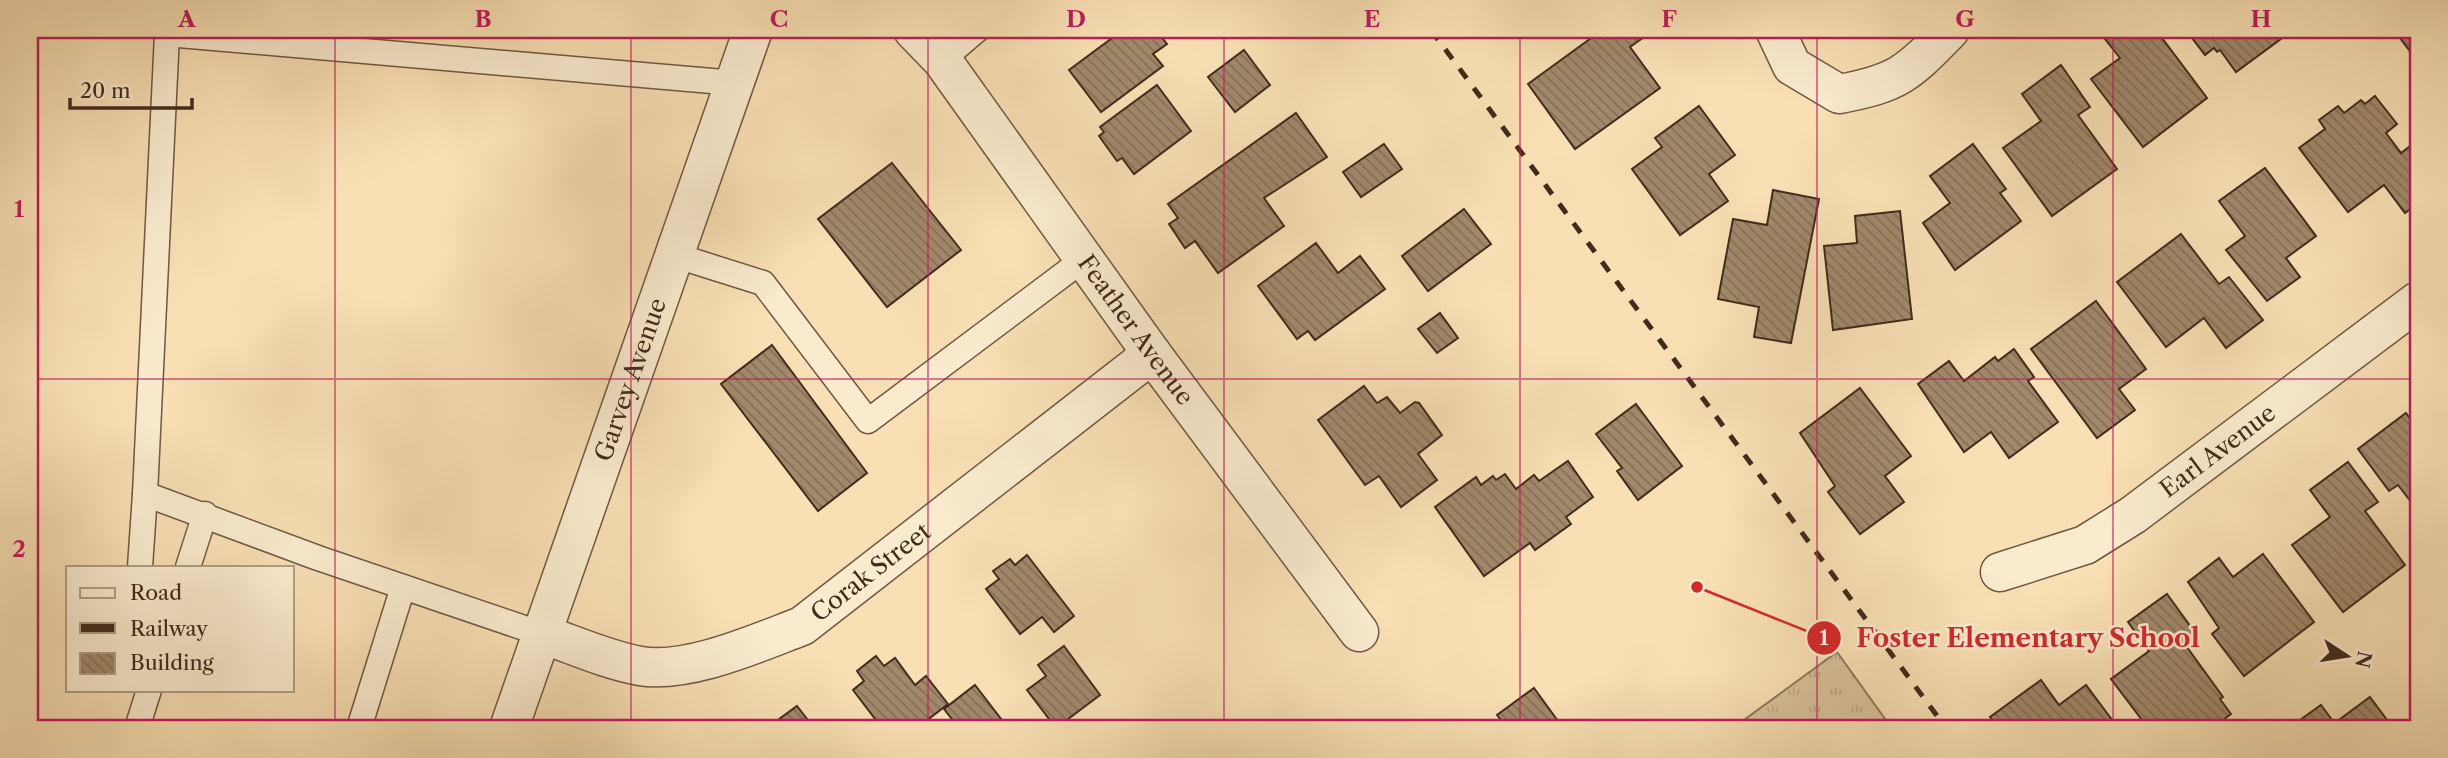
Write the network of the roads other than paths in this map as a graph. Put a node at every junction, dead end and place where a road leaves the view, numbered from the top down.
1 (754, 30) edge
2 (913, 30) edge
3 (977, 30) edge
4 (1775, 30) edge
5 (1950, 30) edge
6 (167, 32) edge
7 (288, 38) edge
8 (942, 60) junction
9 (735, 83) junction
10 (674, 255) junction
11 (1084, 259) junction
12 (2418, 301) edge
13 (1153, 354) junction
14 (145, 494) junction
15 (205, 514) junction
16 (140, 566) edge
17 (188, 566) edge
18 (2000, 572) dead end
19 (403, 587) junction
20 (1359, 632) dead end
21 (542, 634) junction
22 (131, 692) edge
23 (148, 692) edge
24 (128, 728) edge
25 (137, 728) edge
26 (359, 728) edge
27 (509, 728) edge

1 - 9 street, Garvey Avenue
2 - 8 street, Feather Avenue
3 - 8 lane
4 - 5 street
6 - 7 lane
6 - 14 lane
7 - 9 lane
8 - 11 street, Feather Avenue
9 - 10 street, Garvey Avenue
10 - 11 lane
10 - 21 street, Garvey Avenue
11 - 13 street, Feather Avenue
12 - 18 street, Earl Avenue
13 - 20 street, Feather Avenue
13 - 21 street, Corak Street
14 - 15 lane
14 - 16 lane
15 - 17 lane
15 - 19 lane
19 - 21 lane
19 - 26 lane
21 - 27 street, Garvey Avenue
22 - 24 lane
23 - 25 lane

